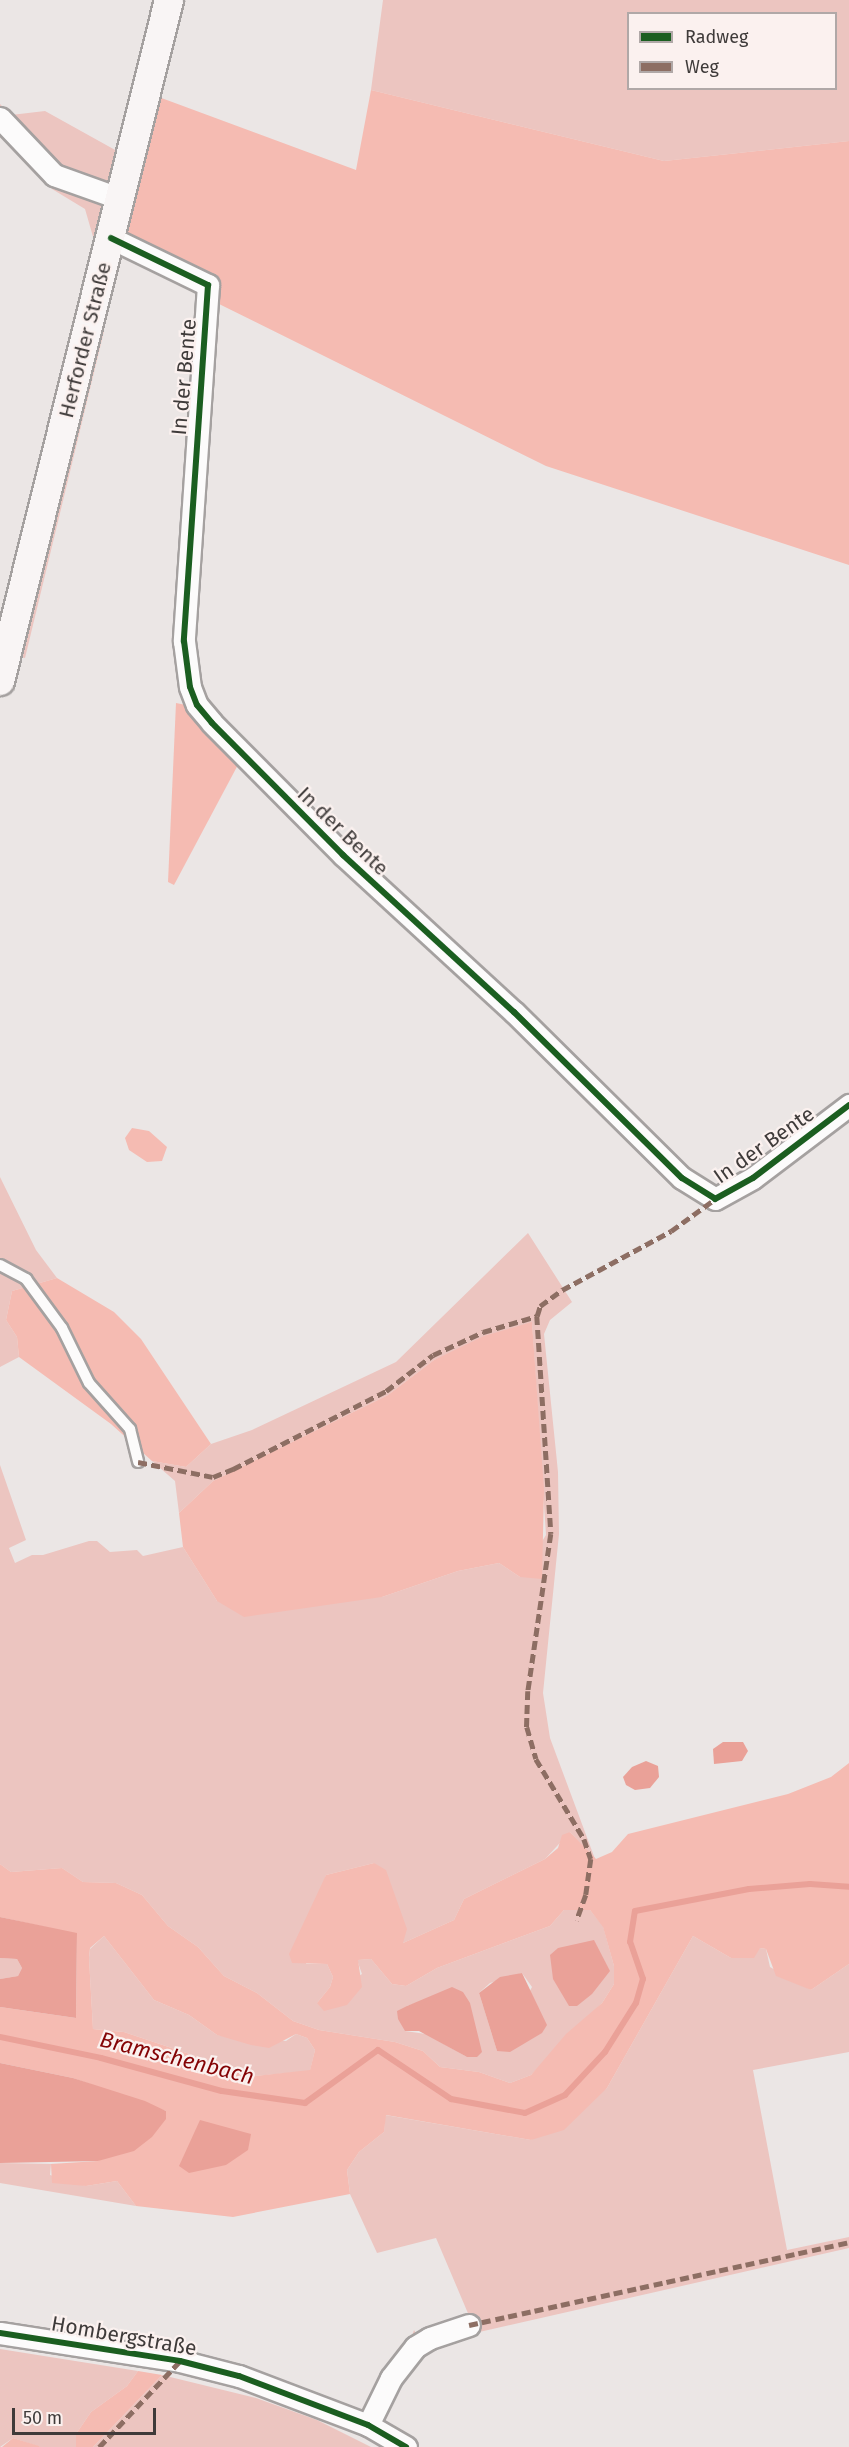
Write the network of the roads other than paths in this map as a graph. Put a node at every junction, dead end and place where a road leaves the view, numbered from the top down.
1 (169, 0) edge
2 (0, 118) edge
3 (121, 199) junction
4 (111, 238) junction
5 (0, 681) edge
6 (849, 1105) edge
7 (0, 1265) edge
8 (138, 1462) dead end
9 (469, 2325) dead end
10 (0, 2333) edge
11 (368, 2425) junction
12 (406, 2447) edge

1 - 3 main road, Herforder Straße
2 - 3 street
3 - 4 main road, Herforder Straße
4 - 5 main road, Herforder Straße
4 - 6 street, In der Bente
7 - 8 lane
9 - 11 street
10 - 11 street, Hombergstraße
11 - 12 street, Hombergstraße

